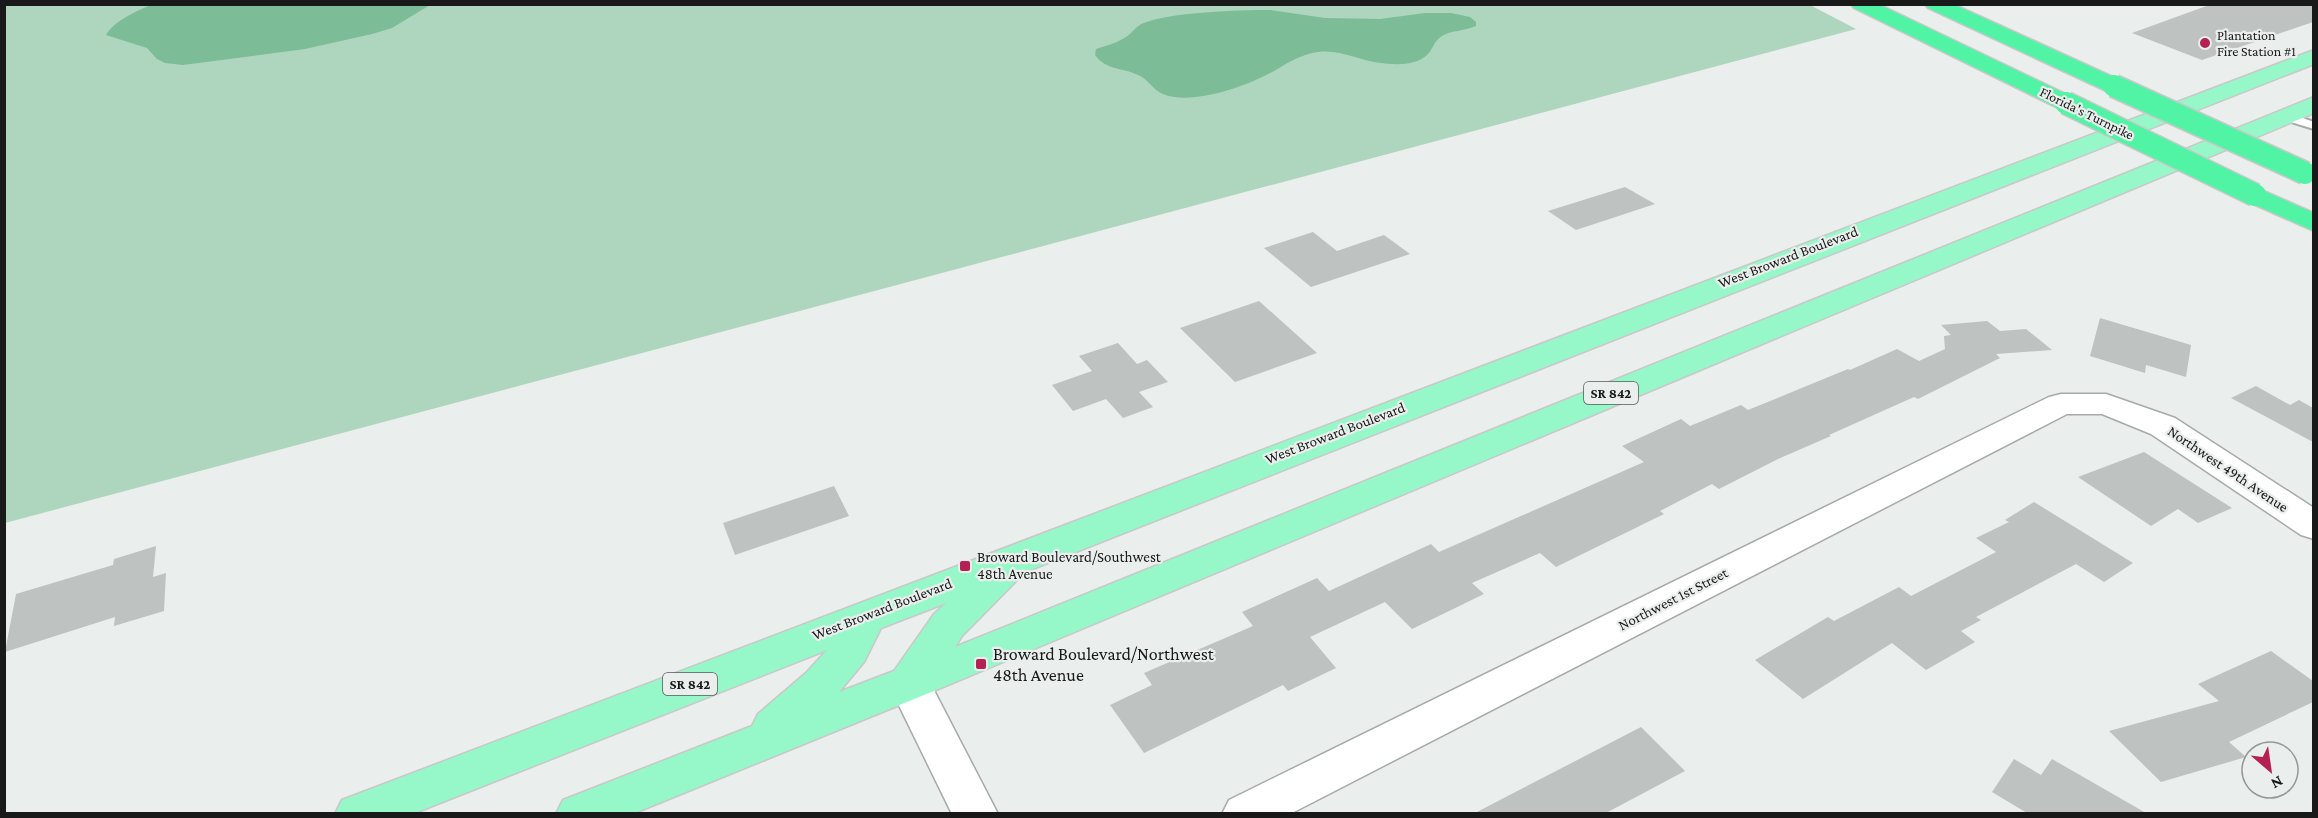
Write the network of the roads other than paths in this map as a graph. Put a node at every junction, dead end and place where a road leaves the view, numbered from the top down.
1 (1861, 4) edge
2 (1935, 4) edge
3 (2313, 56) edge
4 (2298, 99) edge
5 (2309, 175) edge
6 (2313, 223) edge
7 (2106, 404) joint
8 (2313, 526) edge
9 (1022, 555) junction
10 (868, 615) junction
11 (909, 682) junction
12 (756, 742) junction
13 (358, 813) edge
14 (579, 813) edge
15 (975, 813) edge
16 (1245, 813) edge

1 - 6 highway, Florida's Turnpike, bridge
2 - 5 highway, bridge
3 - 4 main road, West Broward Boulevard / SR 842
4 - 9 main road, West Broward Boulevard / SR 842
4 - 11 main road, West Broward Boulevard / SR 842
7 - 8 street, Northwest 49th Avenue
7 - 16 street, Northwest 1st Street
9 - 10 main road, West Broward Boulevard / SR 842
9 - 11 main road
10 - 12 main road
10 - 13 main road, West Broward Boulevard / SR 842
11 - 12 main road, West Broward Boulevard / SR 842
11 - 15 street
12 - 14 main road, West Broward Boulevard / SR 842

